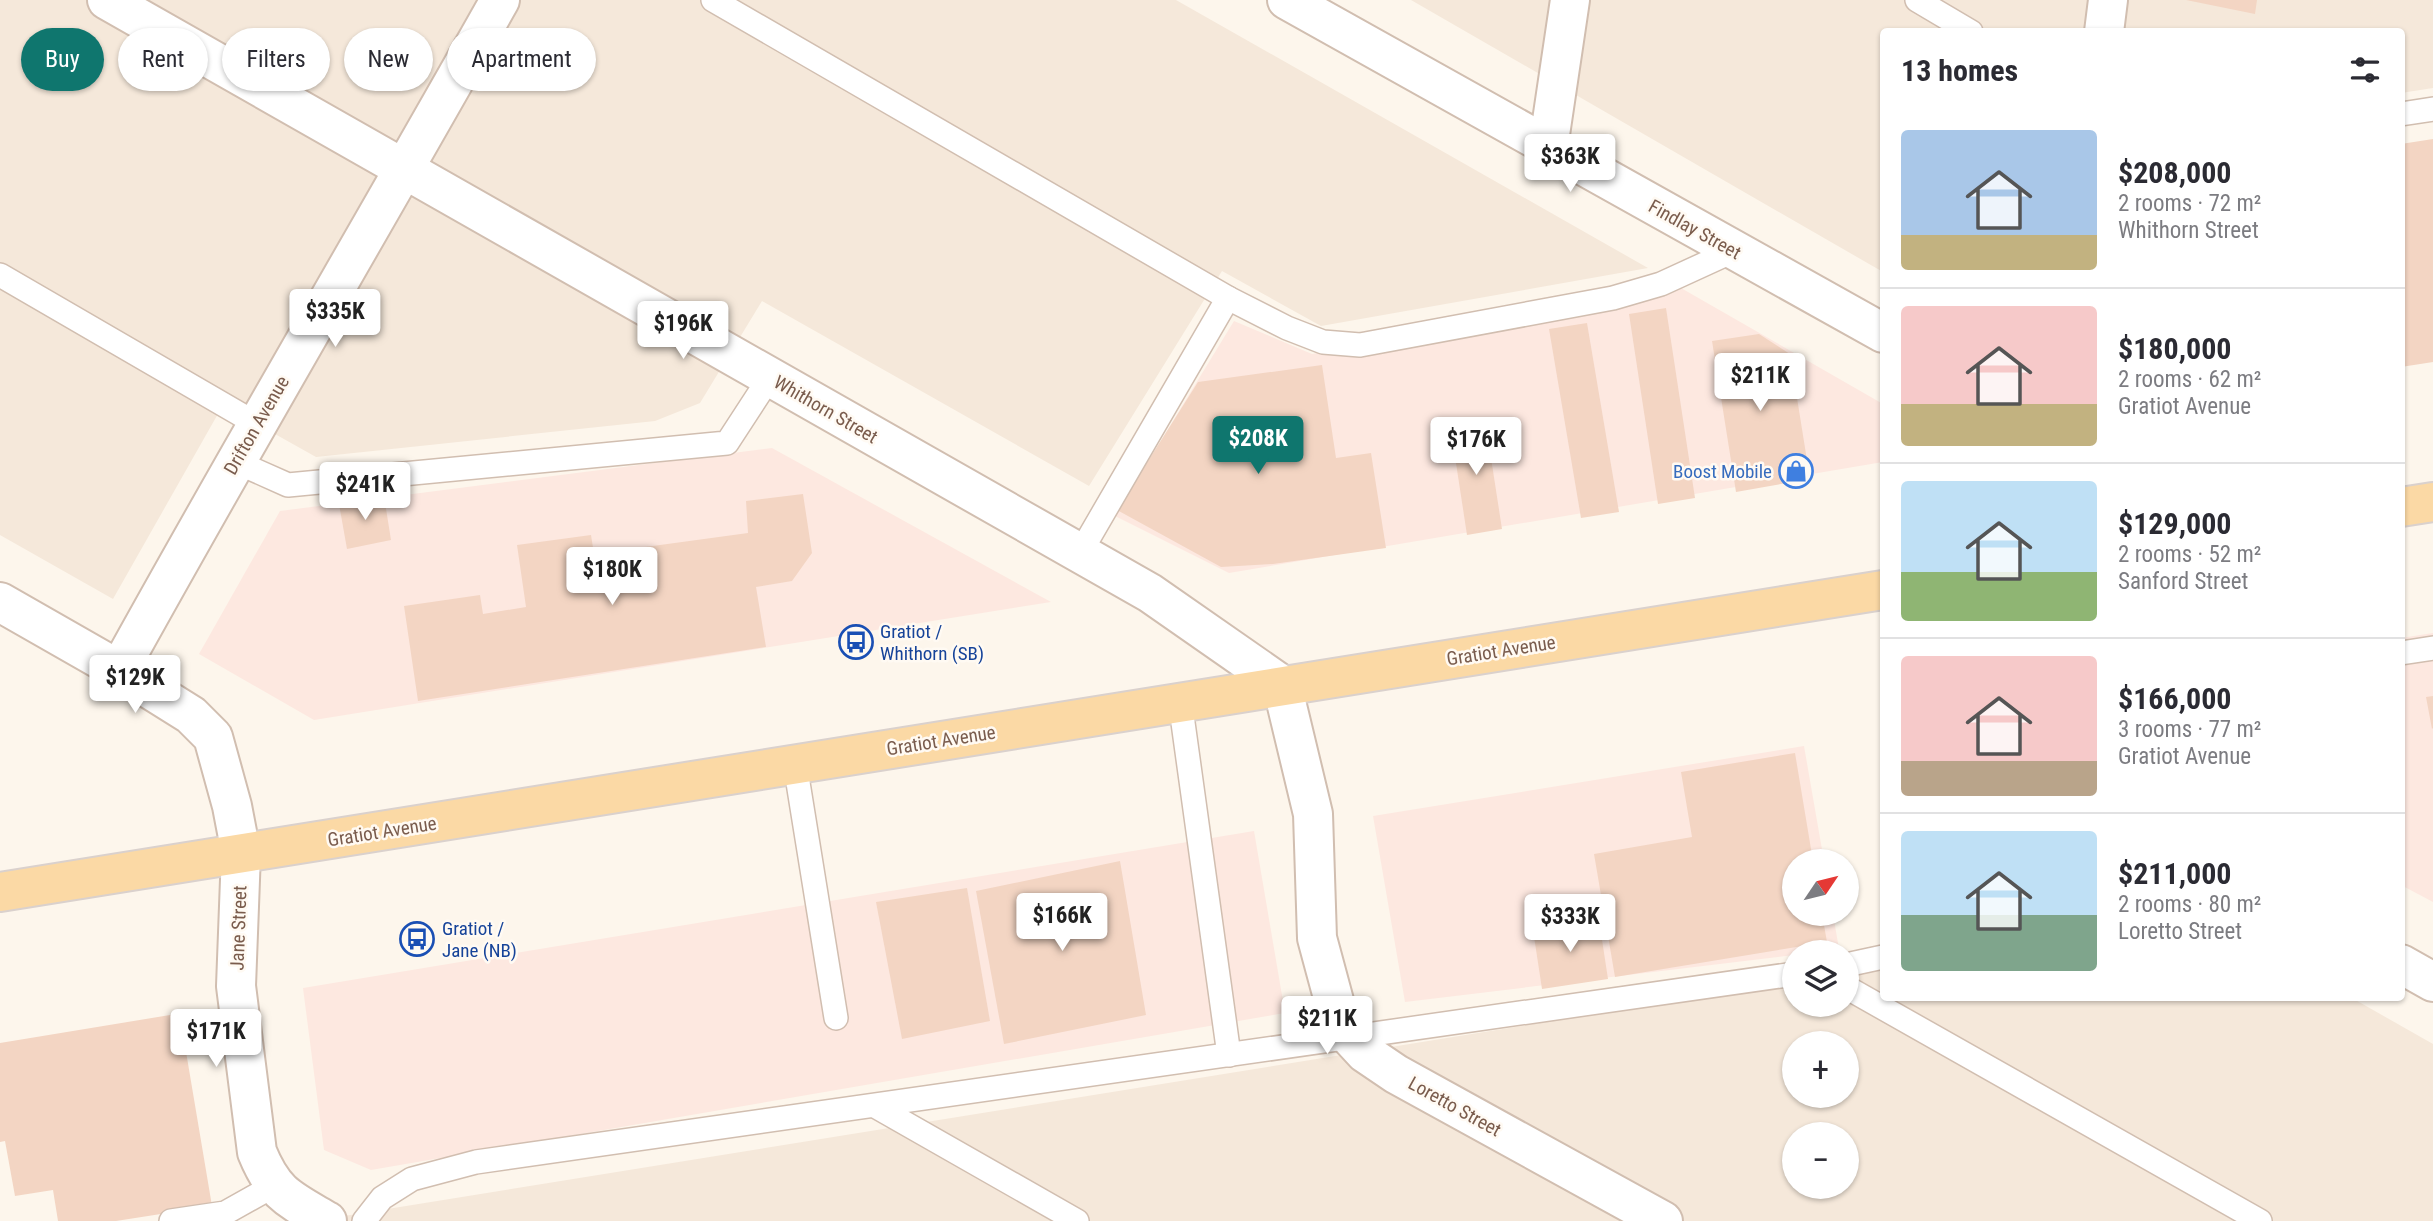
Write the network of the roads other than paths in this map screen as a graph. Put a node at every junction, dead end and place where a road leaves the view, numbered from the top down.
1 (107, 0) edge
2 (500, 0) edge
3 (713, 0) edge
4 (1287, 0) edge
5 (1570, 0) edge
6 (1917, 0) edge
7 (2108, 0) edge
8 (1964, 28) edge
9 (2104, 28) edge
10 (2433, 109) edge
11 (2405, 113) edge
12 (1548, 148) junction
13 (404, 169) junction
14 (1733, 251) junction
15 (0, 275) edge
16 (1228, 298) junction
17 (1880, 331) edge
18 (770, 377) junction
19 (257, 424) junction
20 (234, 461) junction
21 (2433, 502) edge
22 (2405, 506) edge
23 (1080, 553) junction
24 (1880, 590) edge
25 (0, 602) edge
26 (2433, 648) edge
27 (2405, 652) edge
28 (119, 670) junction
29 (1282, 685) junction
30 (1180, 701) junction
31 (795, 764) junction
32 (241, 853) junction
33 (0, 892) edge
34 (1880, 958) edge
35 (1859, 962) edge
36 (2405, 966) edge
37 (1782, 976) edge
38 (2433, 982) edge
39 (1859, 994) edge
40 (836, 1017) dead end
41 (1350, 1038) junction
42 (1229, 1055) junction
43 (875, 1106) junction
44 (275, 1185) junction
45 (171, 1221) edge
46 (327, 1221) edge
47 (364, 1221) edge
48 (1077, 1221) edge
49 (1663, 1221) edge
50 (2260, 1221) edge

1 - 13 street, Whithorn Street
2 - 13 street, Drifton Avenue
3 - 16 lane
4 - 12 street, Findlay Street
5 - 12 street
6 - 8 lane
7 - 9 street
10 - 11 lane
12 - 14 street, Findlay Street
13 - 18 street, Whithorn Street
13 - 19 street, Drifton Avenue
14 - 16 lane
14 - 17 street, Findlay Street
15 - 19 lane
16 - 23 lane
18 - 20 lane
18 - 23 street, Whithorn Street
19 - 20 street, Drifton Avenue
20 - 28 street, Drifton Avenue
21 - 22 main road
23 - 29 street, Whithorn Street
24 - 29 main road, Gratiot Avenue
25 - 28 street, Jane Street
26 - 27 lane
28 - 32 street, Jane Street
29 - 30 main road, Gratiot Avenue
29 - 41 street, Loretto Street
30 - 31 main road, Gratiot Avenue
30 - 42 lane
31 - 32 main road, Gratiot Avenue
31 - 40 lane
32 - 33 main road, Gratiot Avenue
32 - 44 street, Jane Street
34 - 35 lane
36 - 38 street
37 - 41 lane
39 - 50 lane
41 - 42 lane
41 - 49 street, Loretto Street
42 - 43 lane
43 - 47 lane
43 - 48 lane
44 - 45 lane
44 - 46 street, Jane Street

